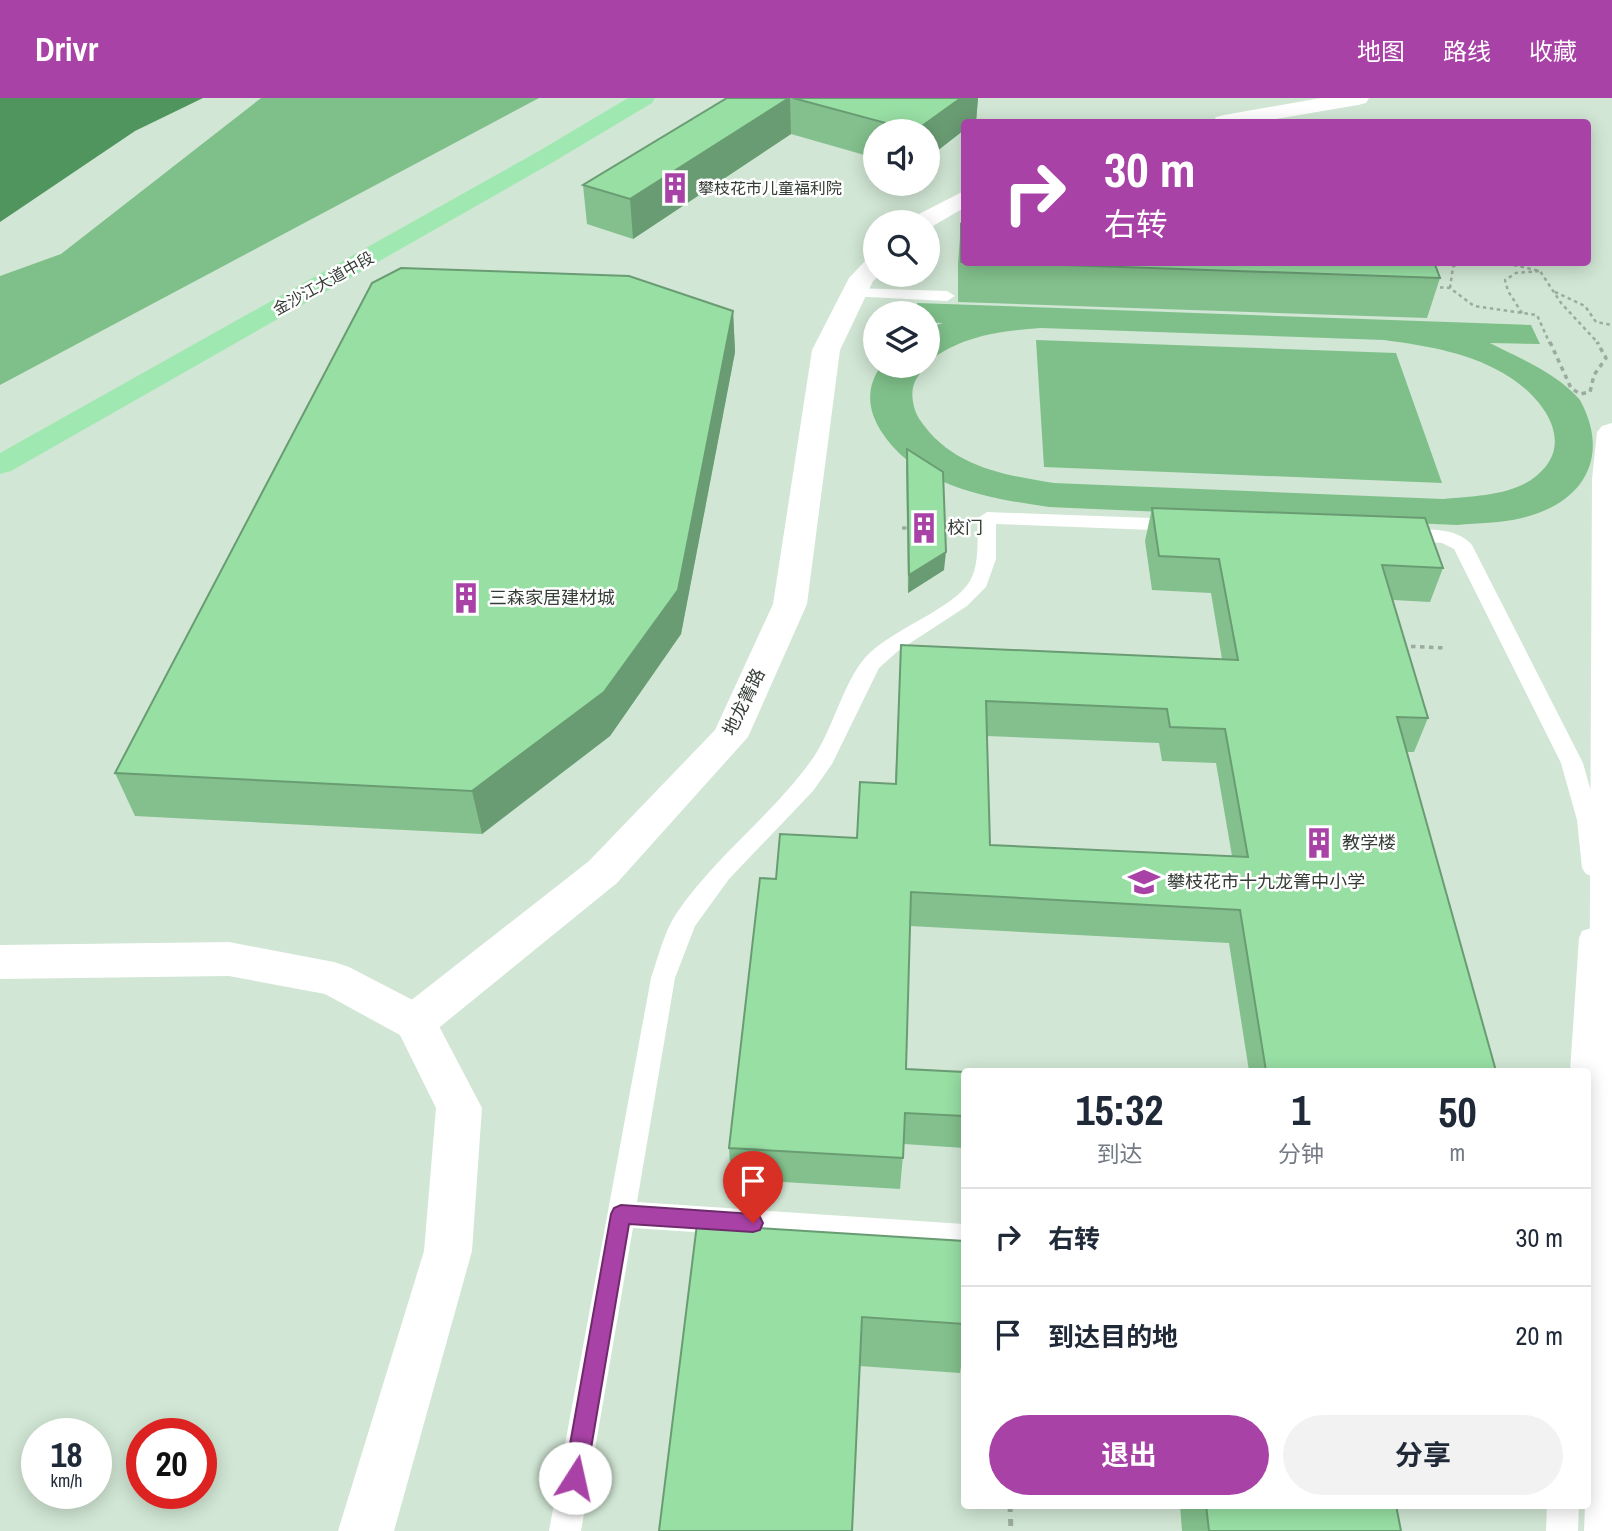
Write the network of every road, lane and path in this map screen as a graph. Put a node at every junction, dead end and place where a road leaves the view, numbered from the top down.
1 (644, 98) edge
2 (1359, 98) edge
3 (1241, 119) edge
4 (961, 200) edge
5 (940, 212) edge
6 (1454, 266) edge
7 (1518, 266) edge
8 (1541, 271) junction
9 (863, 277) edge
10 (1424, 287) edge
11 (1450, 288) junction
12 (1553, 291) junction
13 (854, 293) junction
14 (947, 296) dead end
15 (1523, 314) junction
16 (1612, 325) edge
17 (1612, 432) edge
18 (0, 465) edge
19 (1199, 526) edge
20 (902, 528) dead end
21 (986, 532) junction
22 (1377, 534) edge
23 (1396, 646) edge
24 (1446, 648) dead end
25 (0, 962) edge
26 (415, 1022) junction
27 (1583, 1068) edge
28 (621, 1214) junction
29 (961, 1237) edge
30 (1010, 1509) edge
31 (1563, 1509) edge
32 (366, 1531) edge
33 (565, 1531) edge
34 (1011, 1531) edge
35 (1562, 1531) edge
36 (1612, 1531) edge

1 - 18 main road, 金沙江大道中段
2 - 3 street
4 - 5 street
6 - 11 path
7 - 8 path
8 - 12 path
8 - 15 path
9 - 13 street, 地龙箐路
10 - 11 path
11 - 15 path
12 - 15 path
12 - 16 path
13 - 14 lane
13 - 26 street, 地龙箐路
17 - 36 street
19 - 21 lane
20 - 21 path
21 - 28 lane
22 - 27 lane
23 - 24 path
25 - 26 street
26 - 32 street
28 - 29 lane
28 - 33 lane
30 - 34 path
31 - 35 lane

